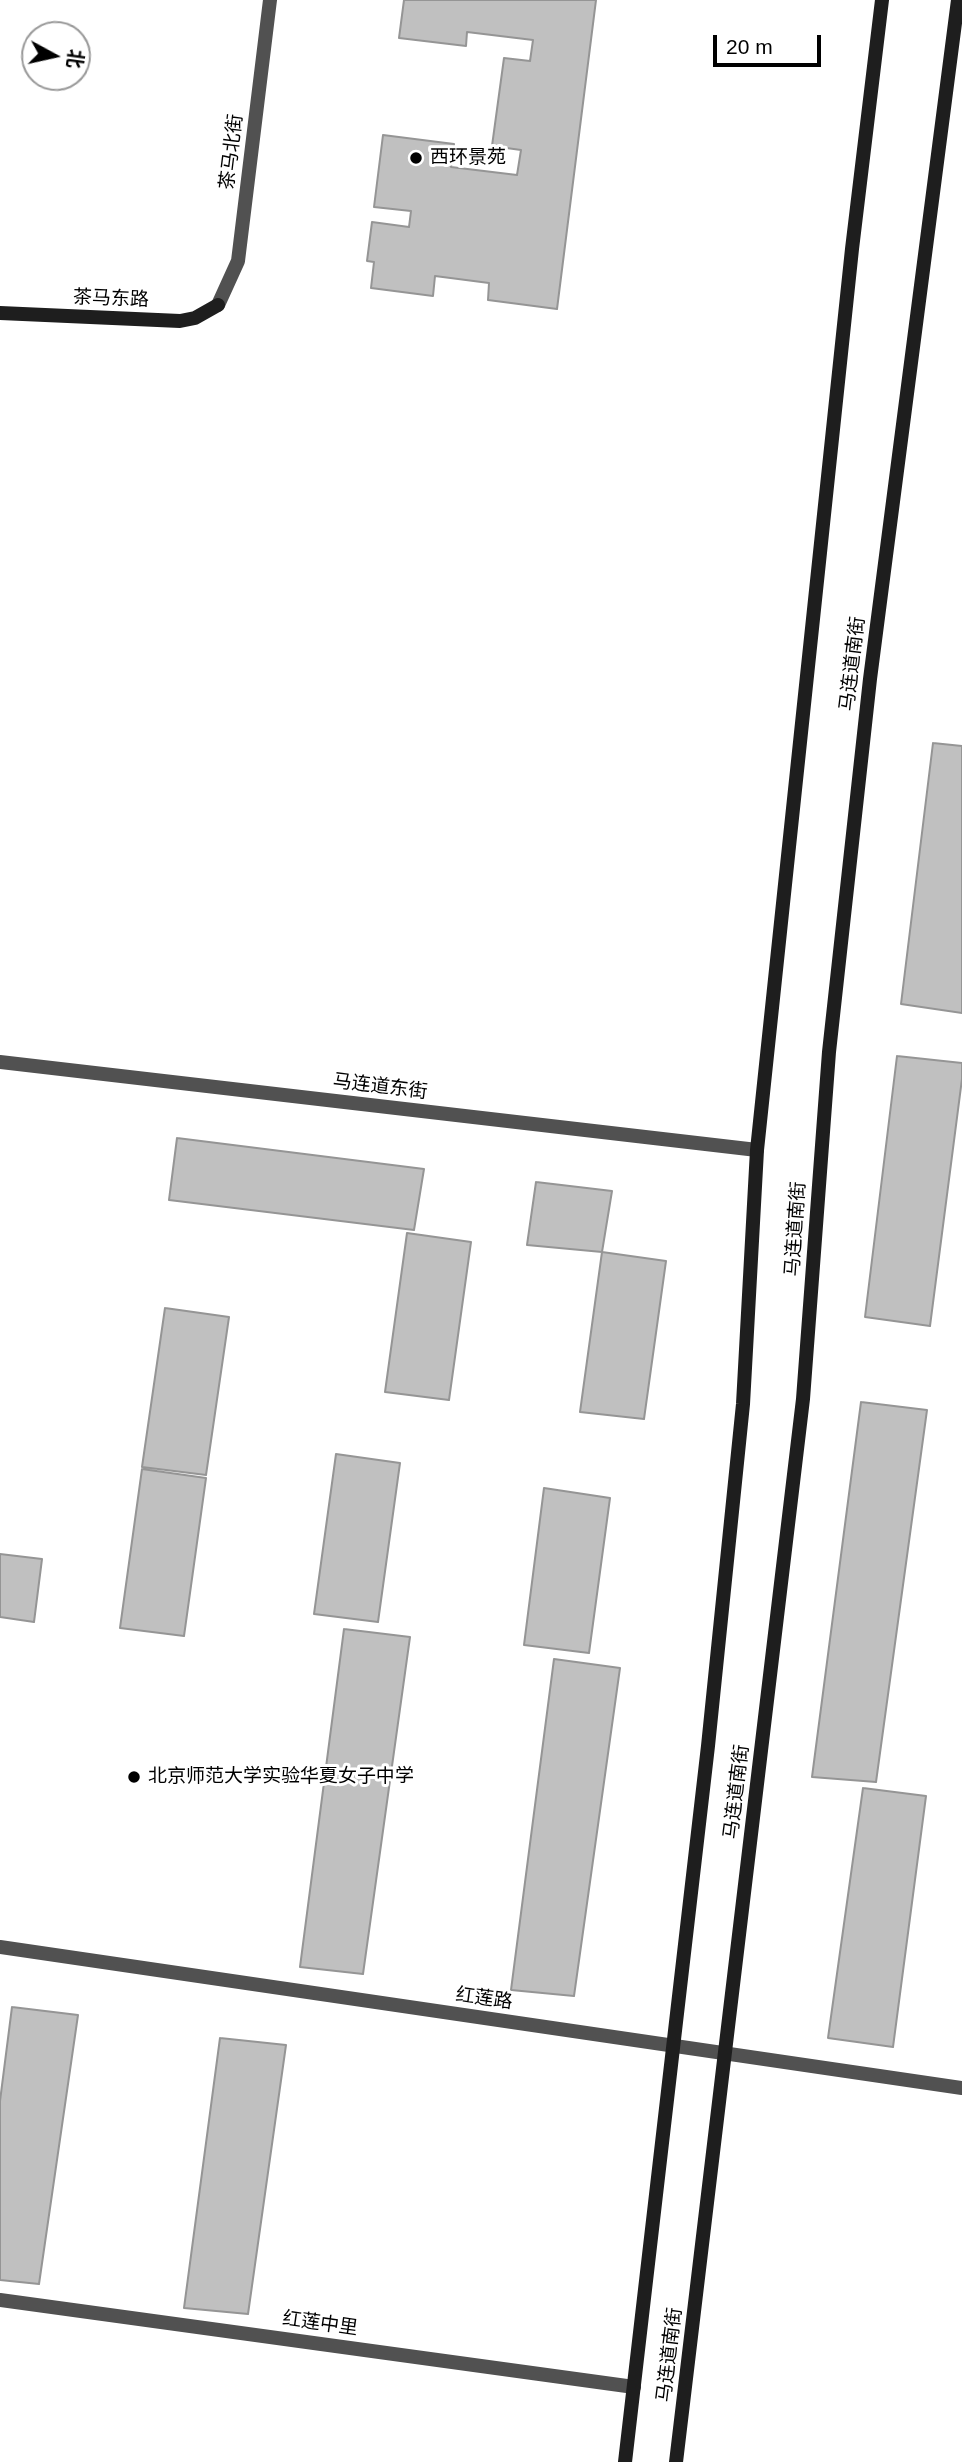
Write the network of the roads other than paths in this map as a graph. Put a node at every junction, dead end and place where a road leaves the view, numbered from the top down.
1 (270, 0) edge
2 (882, 0) edge
3 (958, 0) edge
4 (218, 305) joint
5 (0, 313) edge
6 (0, 1062) edge
7 (757, 1150) junction
8 (0, 1947) edge
9 (673, 2046) junction
10 (725, 2054) junction
11 (962, 2088) edge
12 (0, 2300) edge
13 (634, 2387) junction
14 (625, 2462) edge
15 (676, 2462) edge

1 - 4 street, 茶马北街
2 - 7 street, 马连道南街
3 - 10 street, 马连道南街
4 - 5 street, 茶马东路
6 - 7 street, 马连道东街
7 - 9 street, 马连道南街
8 - 9 street, 红莲路
9 - 10 street, 红莲路
9 - 13 street, 马连道南街
10 - 11 street, 红莲路
10 - 15 street, 马连道南街
12 - 13 street, 红莲中里
13 - 14 street, 马连道南街

